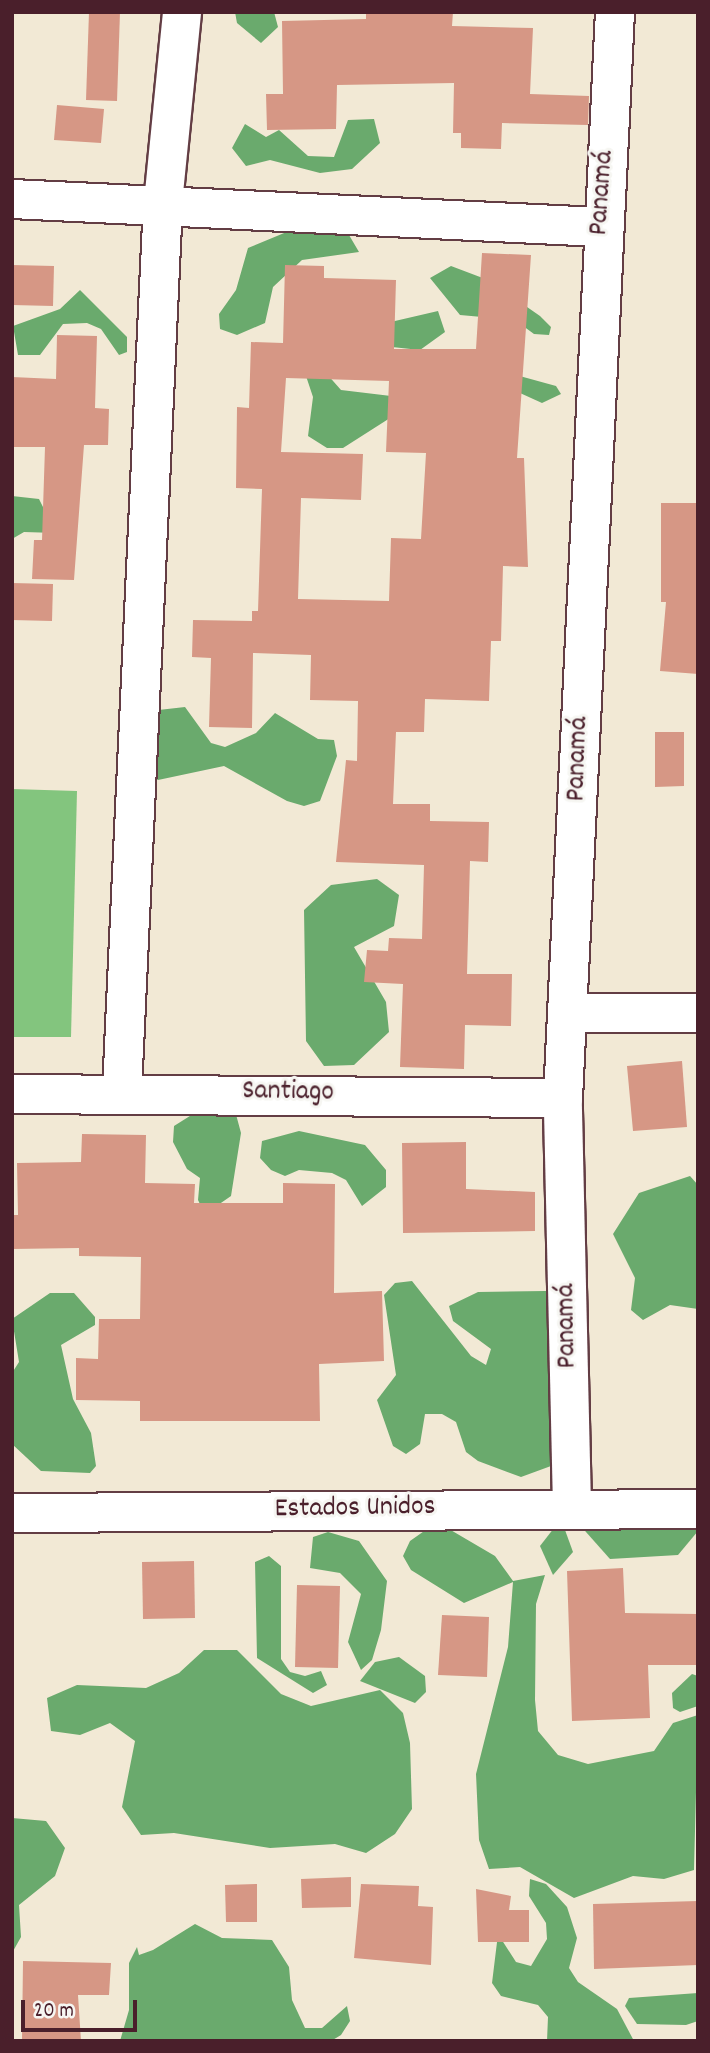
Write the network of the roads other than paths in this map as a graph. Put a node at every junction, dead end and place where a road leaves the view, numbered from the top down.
1 (182, 12) edge
2 (615, 12) edge
3 (12, 199) edge
4 (163, 203) junction
5 (600, 227) junction
6 (569, 1013) junction
7 (698, 1013) edge
8 (122, 1091) junction
9 (12, 1094) edge
10 (563, 1098) junction
11 (572, 1507) junction
12 (698, 1508) edge
13 (12, 1513) edge

1 - 4 street
2 - 5 street, Panamá
3 - 4 street
4 - 5 street
4 - 8 street
5 - 6 street, Panamá
6 - 7 street
6 - 10 street, Panamá
8 - 9 street, Santiago
8 - 10 street, Santiago
10 - 11 street, Panamá
11 - 12 street, Estados Unidos
11 - 13 street, Estados Unidos

